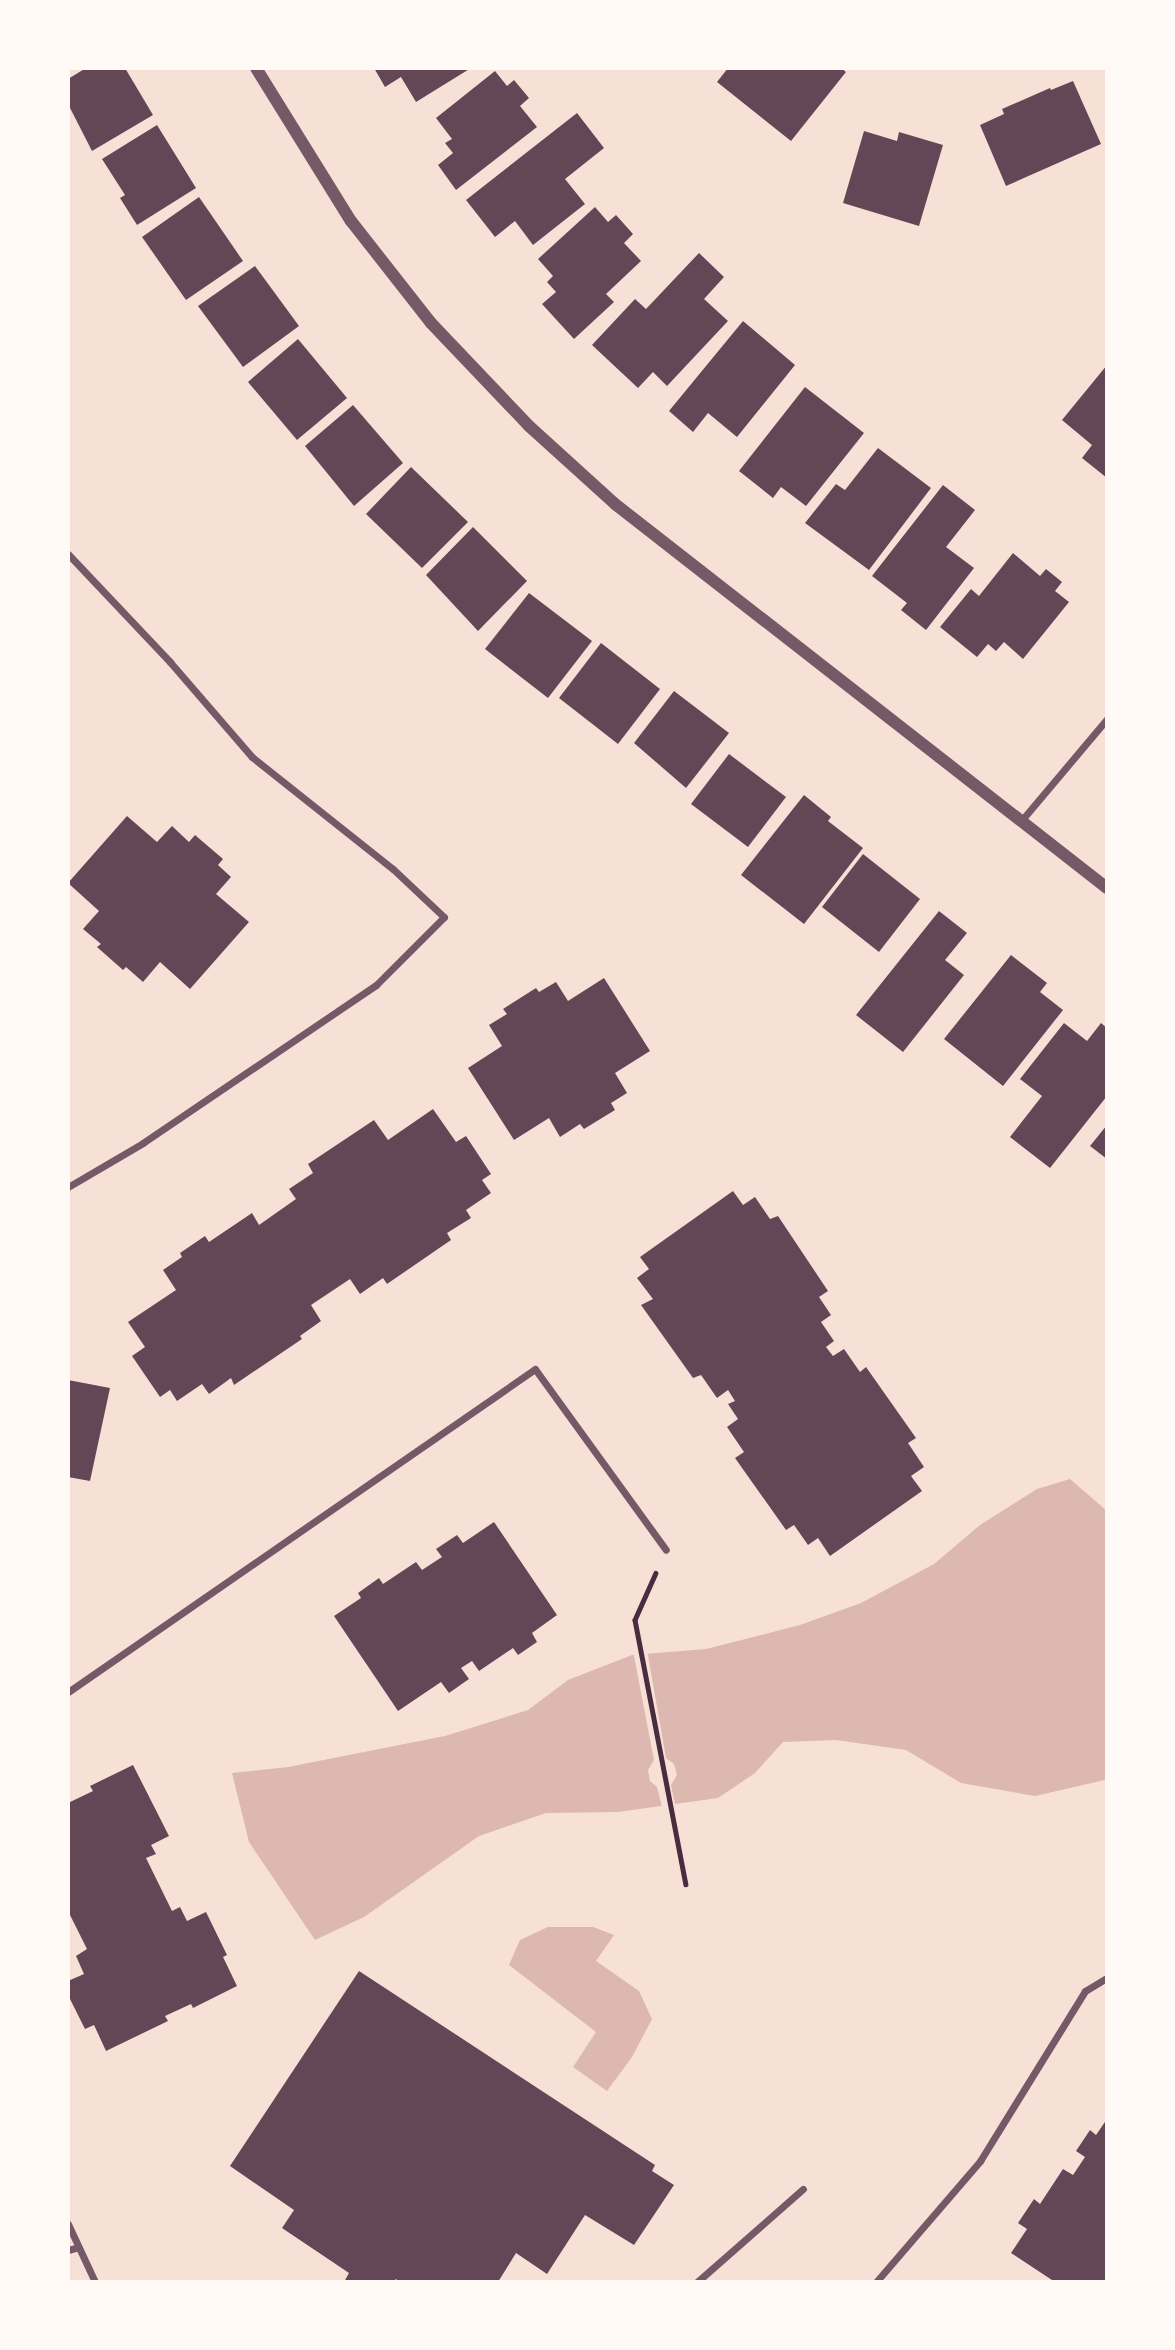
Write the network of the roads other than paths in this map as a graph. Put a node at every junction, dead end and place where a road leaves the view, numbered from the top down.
1 (256, 68) edge
2 (68, 554) edge
3 (1107, 719) edge
4 (1021, 821) junction
5 (1107, 888) edge
6 (68, 1187) edge
7 (666, 1550) road end
8 (68, 1692) edge
9 (1107, 1978) edge
10 (803, 2189) dead end
11 (68, 2224) edge
12 (79, 2247) junction
13 (68, 2250) edge
14 (95, 2282) edge
15 (697, 2282) edge
16 (876, 2282) edge

1 - 4 street
2 - 6 street
3 - 4 street
4 - 5 street
7 - 8 street
9 - 16 street
10 - 15 street
11 - 12 street
12 - 13 street
12 - 14 street

